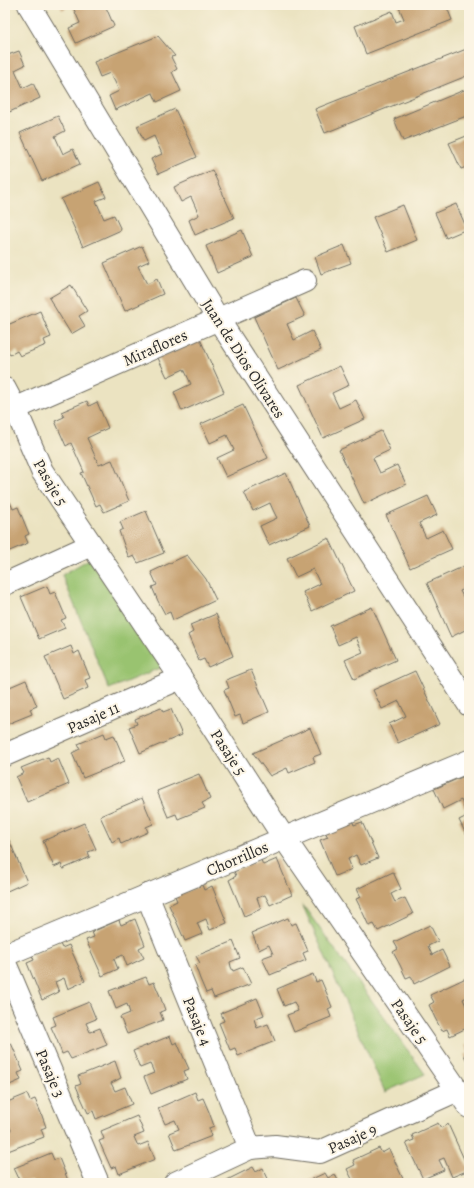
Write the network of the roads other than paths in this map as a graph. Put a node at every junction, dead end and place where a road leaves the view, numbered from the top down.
1 (29, 5) edge
2 (305, 281) dead end
3 (218, 319) junction
4 (5, 389) edge
5 (10, 410) edge
6 (91, 545) junction
7 (5, 584) edge
8 (181, 678) junction
9 (469, 705) edge
10 (5, 755) edge
11 (469, 761) edge
12 (284, 838) junction
13 (147, 895) junction
14 (5, 955) edge
15 (5, 963) edge
16 (463, 1098) edge
17 (250, 1148) junction
18 (98, 1183) edge
19 (175, 1183) edge

1 - 3 street, Juan de Dios Olivares
2 - 3 street, Miraflores
3 - 5 street, Miraflores
3 - 9 street, Juan de Dios Olivares
4 - 5 street, Pasaje 5
5 - 6 street, Pasaje 5
6 - 7 street
6 - 8 street, Pasaje 5
8 - 10 street, Pasaje 11
8 - 12 street, Pasaje 5
11 - 12 street, Chorrillos
12 - 13 street, Chorrillos
12 - 16 street, Pasaje 5
13 - 14 street, Chorrillos
13 - 17 street, Pasaje 4
15 - 18 street, Pasaje 3
16 - 17 street, Pasaje 9
17 - 19 street, Pasaje 9

